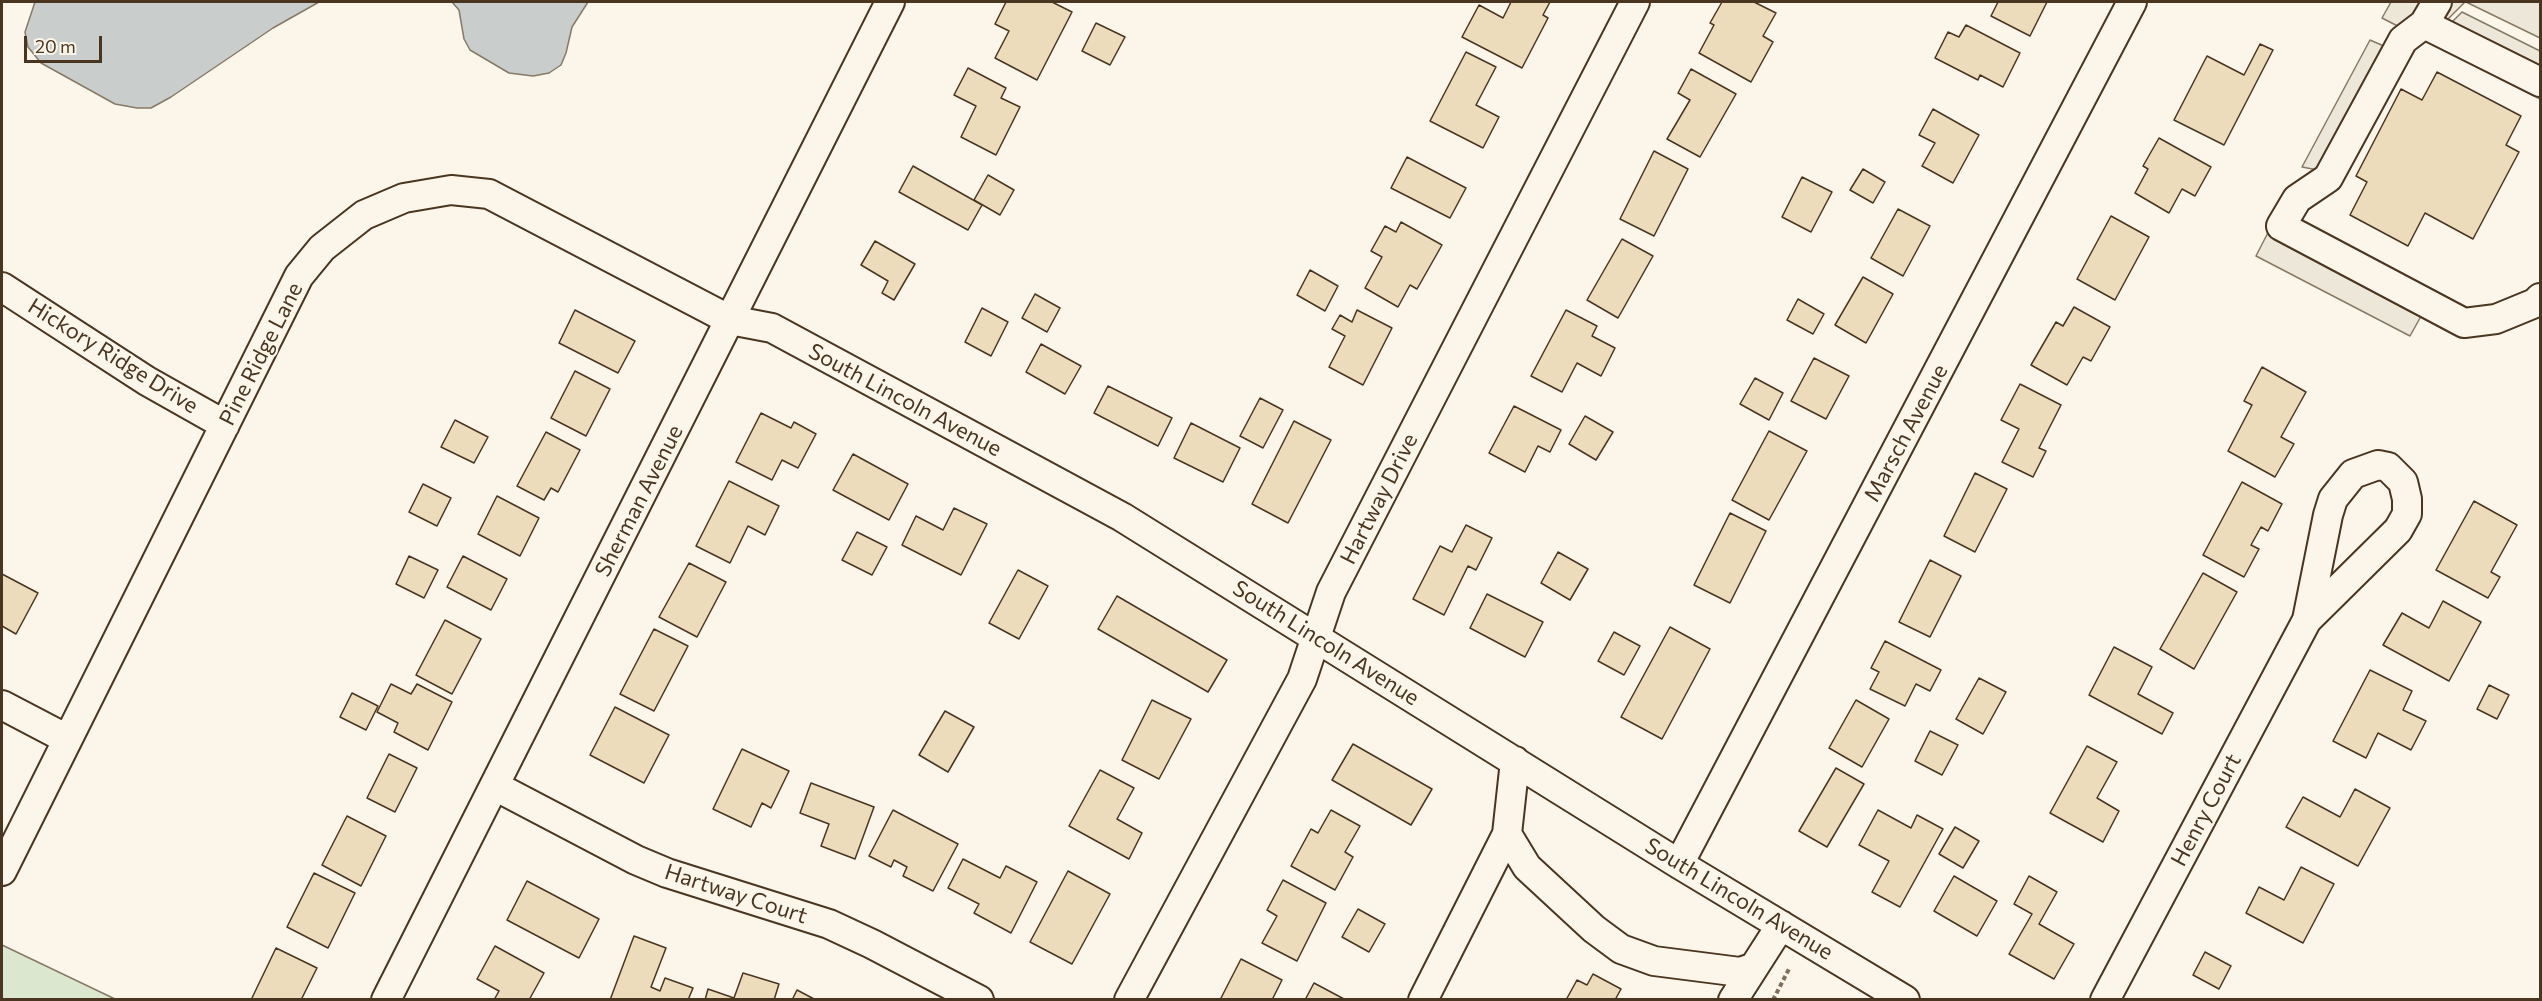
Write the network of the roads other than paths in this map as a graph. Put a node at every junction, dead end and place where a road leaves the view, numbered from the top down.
1 (890, 2) edge
2 (1635, 2) edge
3 (2132, 2) edge
4 (2430, 13) edge
5 (2541, 82) edge
6 (2, 287) edge
7 (2541, 298) edge
8 (730, 320) junction
9 (225, 425) junction
10 (2307, 620) junction
11 (1316, 636) junction
12 (2, 705) edge
13 (67, 739) junction
14 (1515, 761) junction
15 (495, 786) junction
16 (1507, 834) junction
17 (1679, 864) junction
18 (2, 872) edge
19 (1781, 925) junction
20 (1752, 968) junction
21 (386, 999) edge
22 (979, 999) edge
23 (1129, 999) edge
24 (1423, 999) edge
25 (1733, 999) edge
26 (1905, 999) edge
27 (2105, 999) edge

1 - 8 street, Sherman Avenue
2 - 11 street, Hartway Drive
3 - 17 street, Marsch Avenue
4 - 5 street
4 - 7 street
6 - 9 street, Hickory Ridge Drive
8 - 9 street, Pine Ridge Lane
8 - 11 street, South Lincoln Avenue
8 - 15 street, Sherman Avenue
9 - 13 street, Pine Ridge Lane
10 - 10 street, Henry Court
10 - 27 street, Henry Court
11 - 14 street, South Lincoln Avenue
11 - 23 street, Hartway Drive
12 - 13 street
13 - 18 street, Pine Ridge Lane
14 - 16 street
14 - 17 street, South Lincoln Avenue
15 - 21 street, Sherman Avenue
15 - 22 street, Hartway Court
16 - 20 street
16 - 24 street
17 - 19 street, South Lincoln Avenue
19 - 20 street
19 - 26 street, South Lincoln Avenue
20 - 25 street

